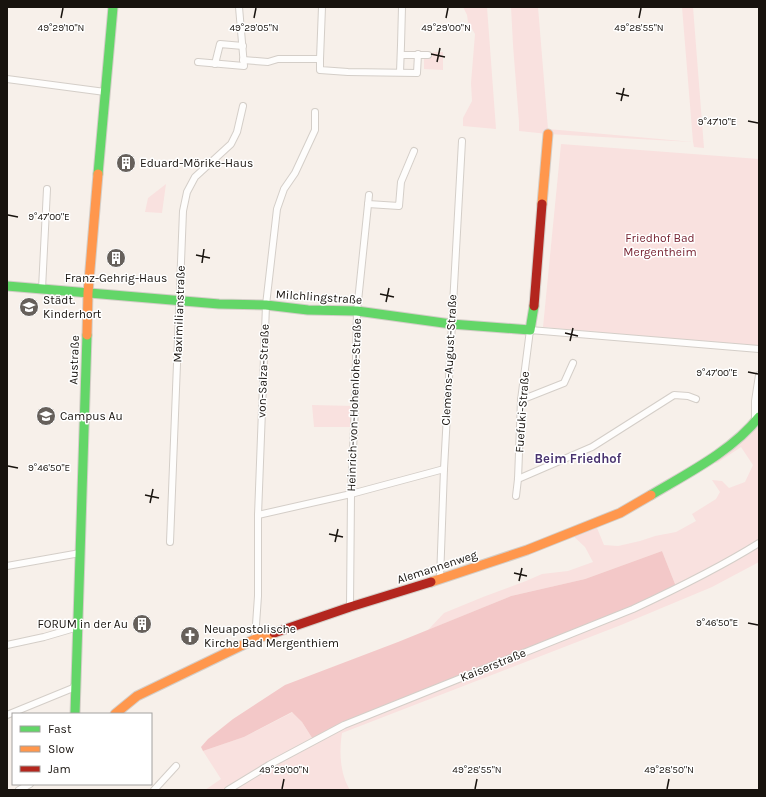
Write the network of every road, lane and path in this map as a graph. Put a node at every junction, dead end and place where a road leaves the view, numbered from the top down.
1 (113, 7) edge
2 (239, 7) edge
3 (322, 7) edge
4 (402, 7) edge
5 (243, 46) junction
6 (418, 54) junction
7 (401, 55) junction
8 (428, 55) dead end
9 (320, 59) junction
10 (198, 62) dead end
11 (243, 63) junction
12 (215, 64) junction
13 (400, 72) junction
14 (7, 78) edge
15 (105, 92) junction
16 (243, 106) dead end
17 (315, 112) dead end
18 (548, 134) dead end
19 (462, 141) dead end
20 (414, 151) dead end
21 (47, 189) dead end
22 (369, 195) dead end
23 (368, 204) junction
24 (7, 286) edge
25 (42, 288) junction
26 (88, 292) junction
27 (179, 301) junction
28 (266, 305) junction
29 (357, 311) junction
30 (451, 324) junction
31 (530, 330) junction
32 (759, 349) edge
33 (573, 363) dead end
34 (759, 375) edge
35 (696, 399) dead end
36 (521, 400) junction
37 (757, 420) edge
38 (444, 469) junction
39 (518, 479) junction
40 (351, 494) junction
41 (516, 496) dead end
42 (258, 515) junction
43 (170, 542) dead end
44 (759, 543) edge
45 (80, 553) junction
46 (7, 566) edge
47 (440, 579) junction
48 (350, 606) junction
49 (78, 627) junction
50 (255, 639) junction
51 (7, 645) edge
52 (76, 682) junction
53 (75, 713) edge
54 (116, 713) edge
55 (7, 715) edge
56 (176, 766) dead end
57 (28, 785) edge
58 (19, 790) edge
59 (154, 790) edge
60 (228, 790) edge

1 - 15 street, Austraße
2 - 5 street
3 - 9 street
4 - 7 street
5 - 11 street
5 - 12 street
6 - 7 street
6 - 8 street
6 - 13 street
7 - 13 street
9 - 11 street
9 - 13 street
10 - 12 street
11 - 12 street
14 - 15 street
15 - 26 street, Austraße
16 - 27 street, Maximilianstraße
17 - 28 street, von-Salza-Straße
18 - 31 street
19 - 30 street, Clemens-August-Straße
20 - 23 street
21 - 25 street
22 - 23 street, Heinrich-von-Hohenlohe-Straße
23 - 29 street, Heinrich-von-Hohenlohe-Straße
24 - 25 street, Milchlingstraße
25 - 26 street, Milchlingstraße
26 - 27 street, Milchlingstraße
26 - 45 street, Austraße
27 - 28 street, Milchlingstraße
27 - 43 street, Maximilianstraße
28 - 29 street, Milchlingstraße
28 - 42 street, von-Salza-Straße
29 - 30 street, Milchlingstraße
29 - 40 street, Heinrich-von-Hohenlohe-Straße
30 - 31 street, Milchlingstraße
30 - 38 street, Clemens-August-Straße
31 - 32 street
31 - 36 street, Fuefuki-Straße
33 - 36 street
34 - 37 street
35 - 39 street
36 - 39 street, Fuefuki-Straße
37 - 47 street, Alemannenweg
38 - 40 street
38 - 47 street, Clemens-August-Straße
39 - 41 street, Fuefuki-Straße
40 - 42 street
40 - 48 street, Heinrich-von-Hohenlohe-Straße
42 - 50 street, von-Salza-Straße
44 - 60 street, Kaiserstraße
45 - 46 street
45 - 49 street, Austraße
47 - 48 street, Alemannenweg
48 - 50 street, Alemannenweg
49 - 51 street
49 - 52 street, Austraße
50 - 54 street, Alemannenweg
52 - 53 street, Austraße
52 - 55 street
56 - 59 street
57 - 58 street

